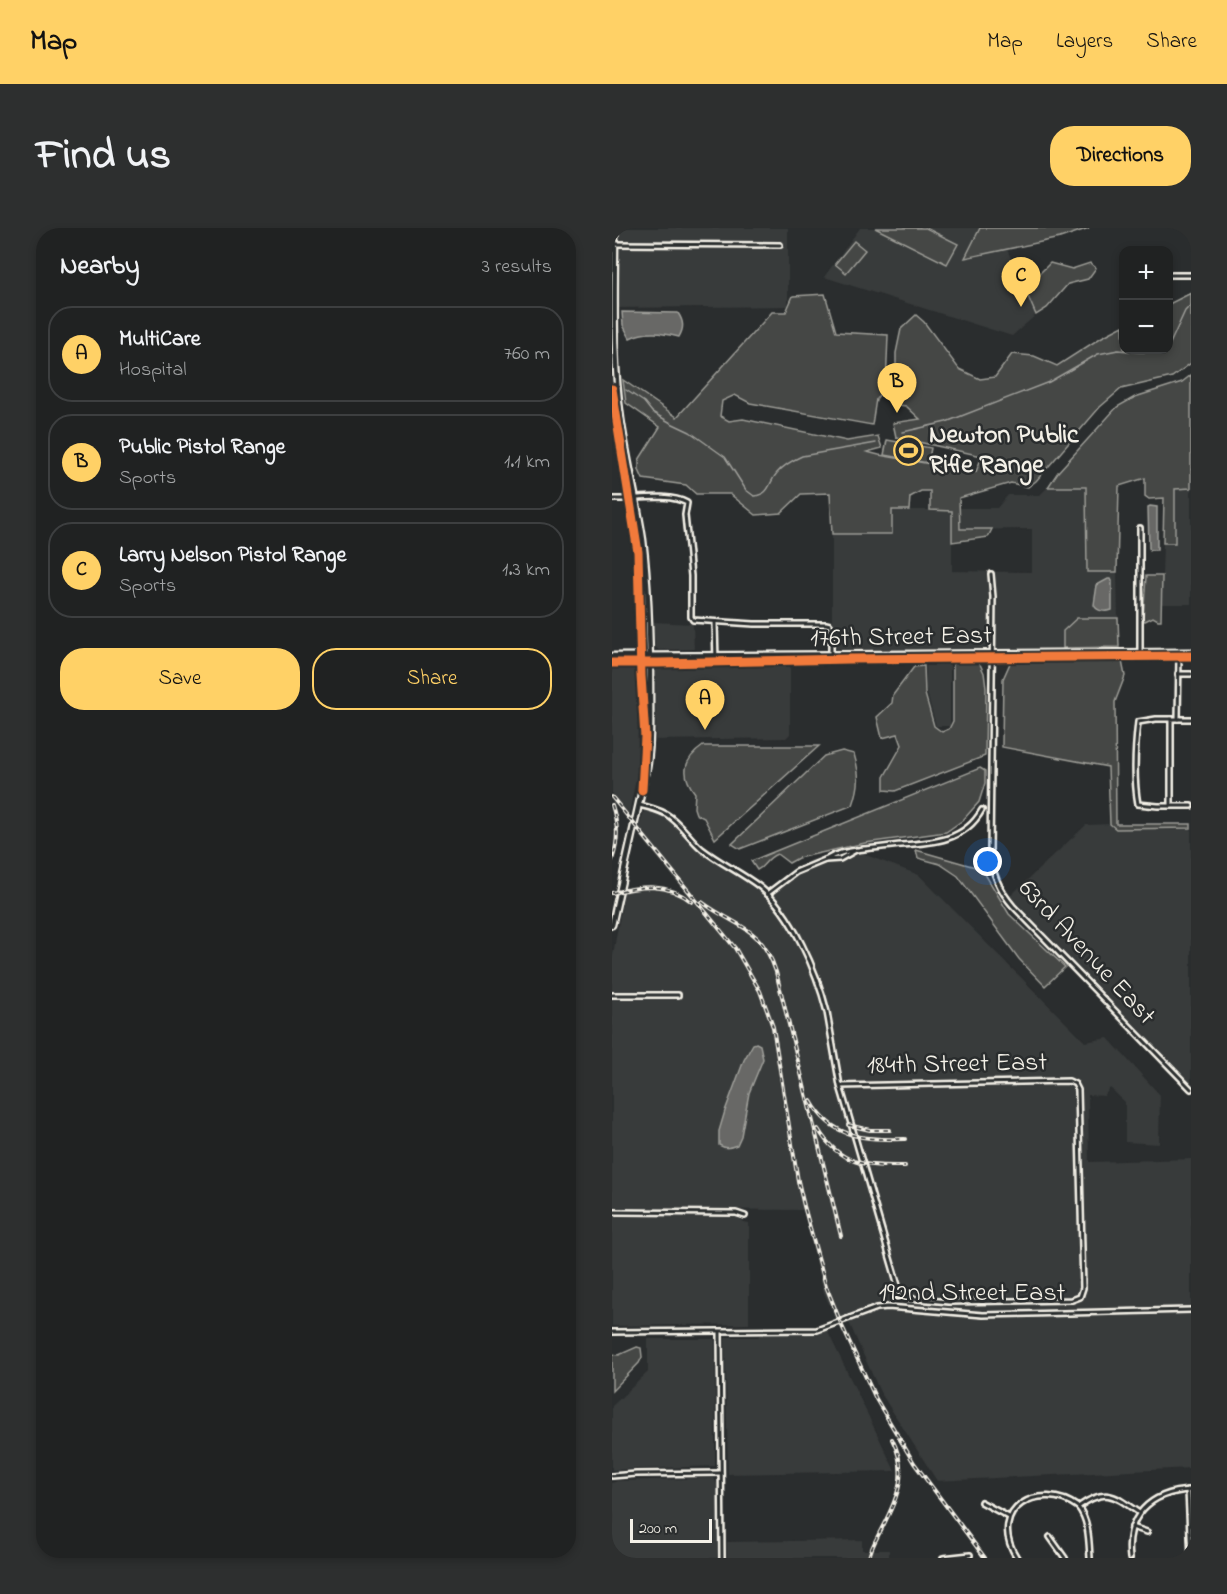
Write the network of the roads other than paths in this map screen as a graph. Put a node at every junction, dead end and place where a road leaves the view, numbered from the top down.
1 (615, 228) edge
2 (613, 244) edge
3 (780, 245) dead end
4 (1173, 275) edge
5 (1191, 275) edge
6 (612, 389) edge
7 (613, 403) edge
8 (621, 421) junction
9 (612, 499) edge
10 (630, 499) junction
11 (637, 499) junction
12 (1140, 528) dead end
13 (991, 574) dead end
14 (715, 622) junction
15 (1121, 652) junction
16 (1140, 652) junction
17 (950, 653) junction
18 (1191, 654) edge
19 (642, 655) junction
20 (650, 655) junction
21 (992, 655) junction
22 (612, 656) edge
23 (1179, 656) junction
24 (830, 657) junction
25 (1103, 657) junction
26 (932, 658) junction
27 (716, 659) junction
28 (612, 663) edge
29 (642, 663) junction
30 (650, 663) junction
31 (1178, 674) junction
32 (1191, 674) edge
33 (1171, 719) junction
34 (1178, 719) junction
35 (1191, 719) edge
36 (642, 790) junction
37 (639, 805) junction
38 (1171, 806) junction
39 (1191, 806) edge
40 (982, 810) dead end
41 (767, 894) junction
42 (612, 925) edge
43 (612, 995) edge
44 (678, 995) dead end
45 (840, 1086) junction
46 (1191, 1089) edge
47 (612, 1212) edge
48 (745, 1216) dead end
49 (1191, 1310) edge
50 (612, 1332) edge
51 (720, 1332) junction
52 (721, 1473) junction
53 (612, 1476) edge
54 (1189, 1490) edge
55 (981, 1502) dead end
56 (1078, 1507) junction
57 (1139, 1513) junction
58 (1009, 1517) junction
59 (1132, 1527) junction
60 (1147, 1532) dead end
61 (1190, 1534) edge
62 (1050, 1537) dead end
63 (970, 1555) dead end
64 (722, 1558) edge
65 (944, 1558) edge
66 (1017, 1558) edge
67 (1065, 1558) edge
68 (1090, 1558) edge
69 (1130, 1558) edge
70 (1191, 1558) edge

1 - 2 main road
2 - 3 street
2 - 8 main road
4 - 5 street
6 - 7 main road
7 - 8 main road
7 - 10 main road
8 - 11 main road
9 - 10 street
10 - 11 street
10 - 19 main road
11 - 14 street
11 - 20 main road
12 - 16 street
13 - 21 street, 63rd Avenue East
14 - 24 street
14 - 27 street
15 - 16 main road, 176th Street East
15 - 21 main road, 176th Street East
15 - 25 main road
16 - 18 main road, 176th Street East
17 - 21 main road, 176th Street East
17 - 24 main road, 176th Street East
17 - 26 main road
18 - 23 main road, 176th Street East
19 - 20 main road, 176th Street East
19 - 22 main road, 176th Street East
19 - 29 main road
20 - 27 main road, 176th Street East
20 - 30 main road
21 - 25 main road, 176th Street East
21 - 26 main road, 176th Street East
21 - 46 street, 63rd Avenue East
23 - 25 main road, 176th Street East
23 - 31 street
24 - 26 main road, 176th Street East
24 - 27 main road, 176th Street East
27 - 30 main road, 176th Street East
28 - 29 main road, 176th Street East
29 - 30 main road, 176th Street East
29 - 36 main road
30 - 36 main road
31 - 32 street
31 - 34 street
33 - 34 street
33 - 38 street
33 - 38 street
34 - 35 street
36 - 37 main road
37 - 41 street
37 - 42 main road
38 - 39 street
40 - 41 street
41 - 45 street
43 - 44 street
45 - 45 street, 184th Street East
47 - 48 street
49 - 51 street, 192nd Street East
50 - 51 street, 192nd Street East
51 - 52 street
52 - 53 street
52 - 64 street
54 - 57 street
54 - 61 street
55 - 58 street
56 - 57 street
56 - 58 street
56 - 68 street
57 - 59 street
58 - 66 street
59 - 60 street
59 - 69 street
61 - 70 street
62 - 67 street
63 - 65 street

